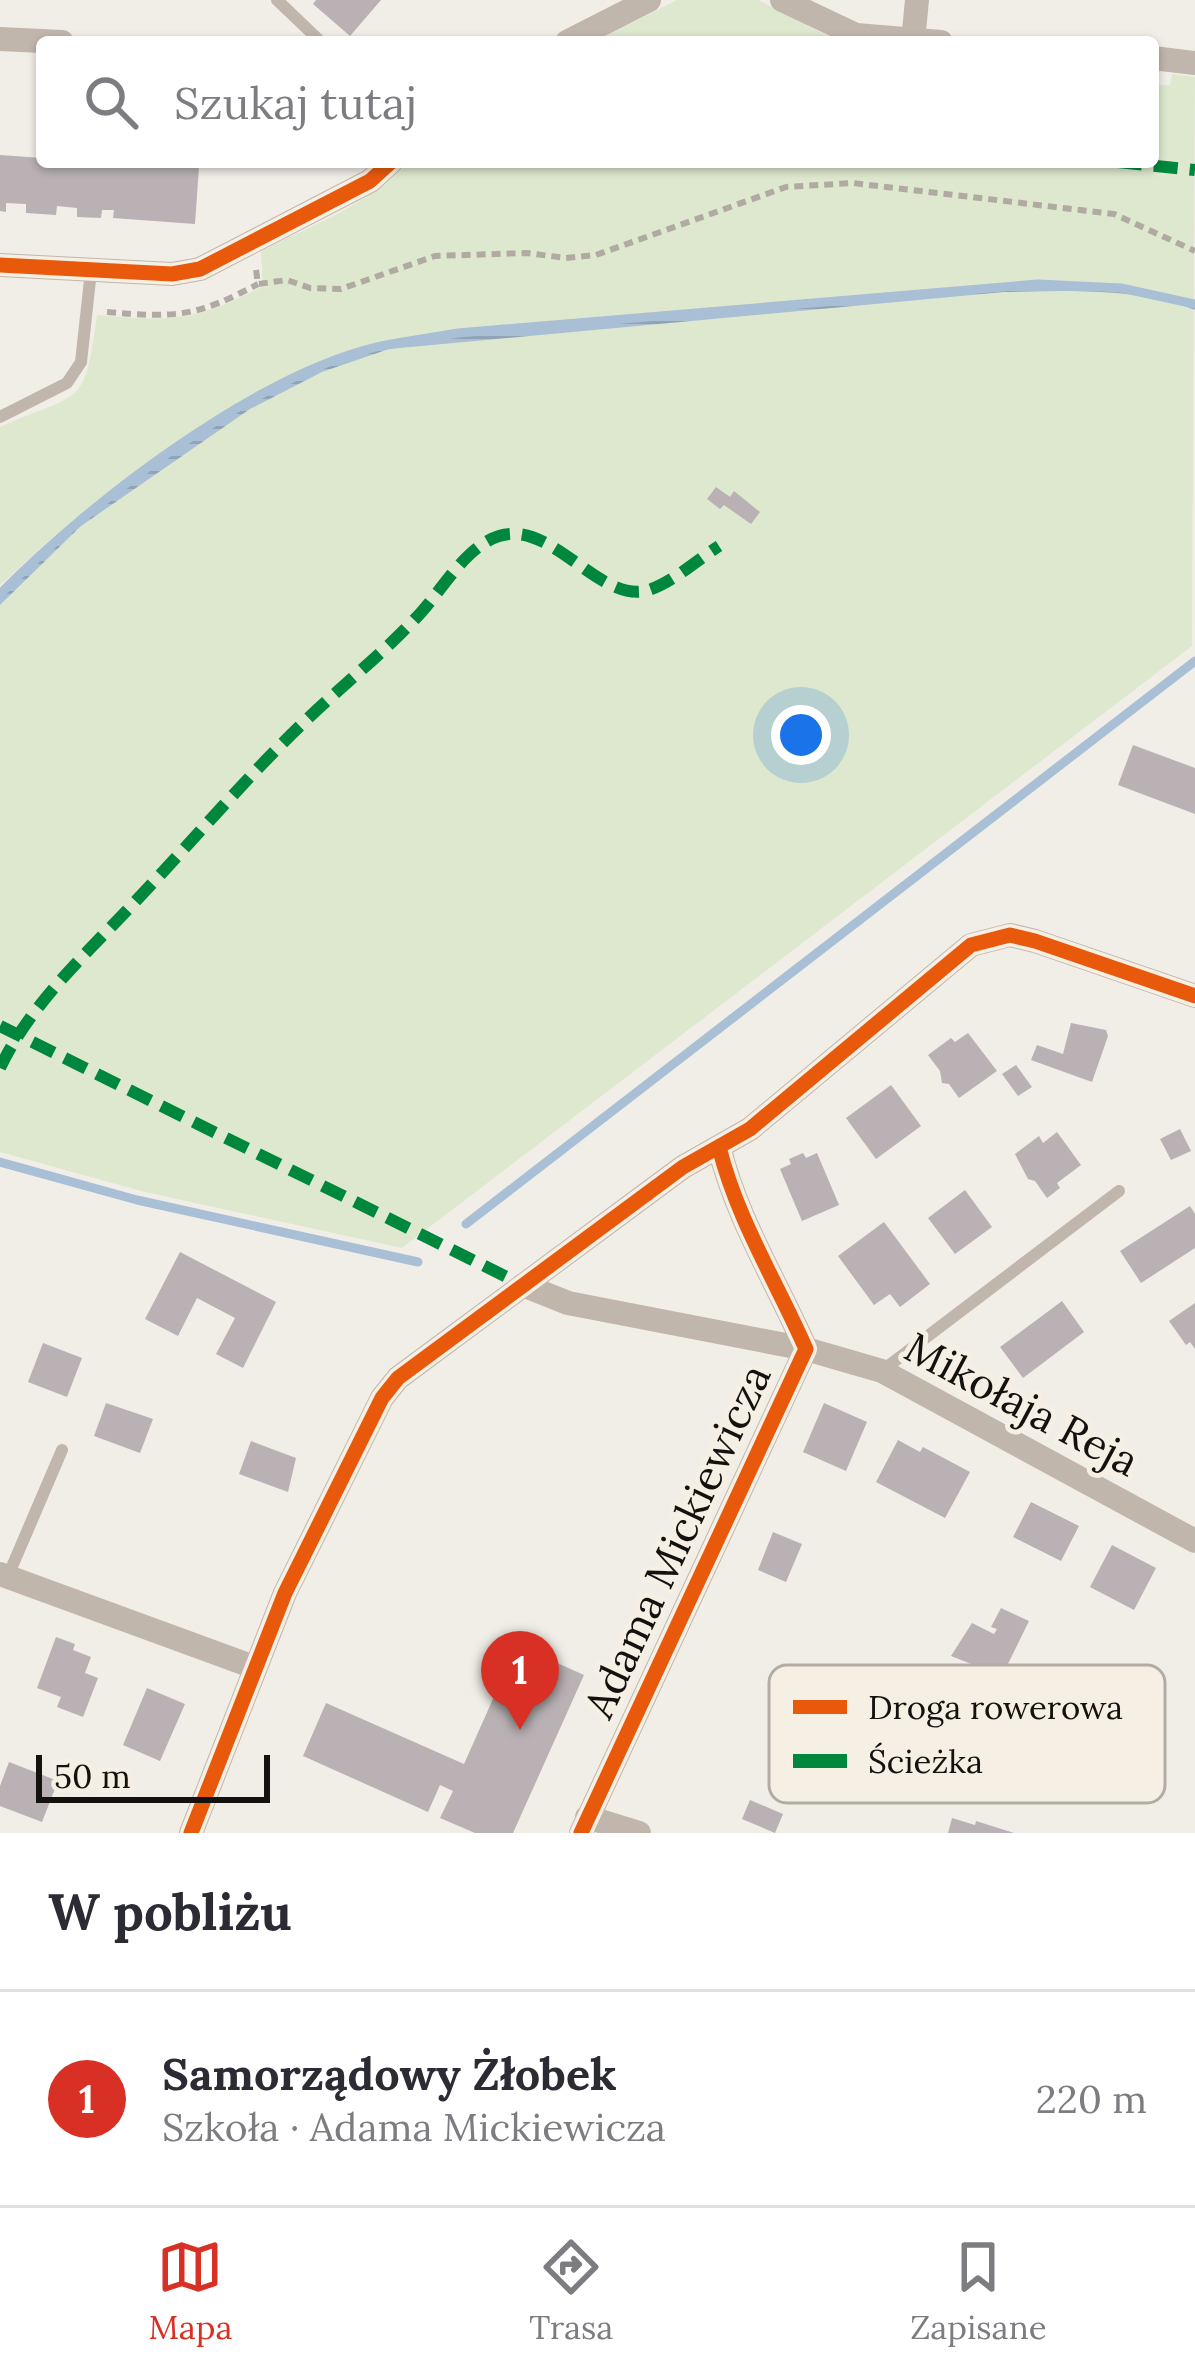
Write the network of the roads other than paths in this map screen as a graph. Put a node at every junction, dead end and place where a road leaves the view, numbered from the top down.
1 (277, 0) edge
2 (649, 0) edge
3 (782, 0) edge
4 (916, 0) edge
5 (315, 36) edge
6 (579, 36) edge
7 (867, 36) edge
8 (913, 36) edge
9 (0, 39) edge
10 (36, 41) edge
11 (1159, 59) edge
12 (1195, 63) edge
13 (384, 168) edge
14 (0, 266) edge
15 (91, 271) junction
16 (0, 417) edge
17 (1195, 996) edge
18 (718, 1147) junction
19 (1119, 1191) dead end
20 (523, 1285) junction
21 (806, 1349) junction
22 (882, 1371) junction
23 (62, 1450) dead end
24 (1195, 1541) edge
25 (4, 1576) edge
26 (254, 1667) junction
27 (584, 1825) edge
28 (191, 1833) edge
29 (639, 1833) edge

1 - 5 lane
2 - 6 street
3 - 7 street
4 - 8 street
9 - 10 street
11 - 12 street
13 - 15 street
14 - 15 street
15 - 16 lane
17 - 18 street
18 - 20 street
18 - 21 street, Adama Mickiewicza
19 - 22 lane
20 - 21 street, Mikołaja Reja
20 - 26 street
21 - 22 street, Mikołaja Reja
21 - 27 street, Adama Mickiewicza
22 - 24 street, Mikołaja Reja
23 - 25 lane
25 - 26 street
26 - 28 street
27 - 29 street

